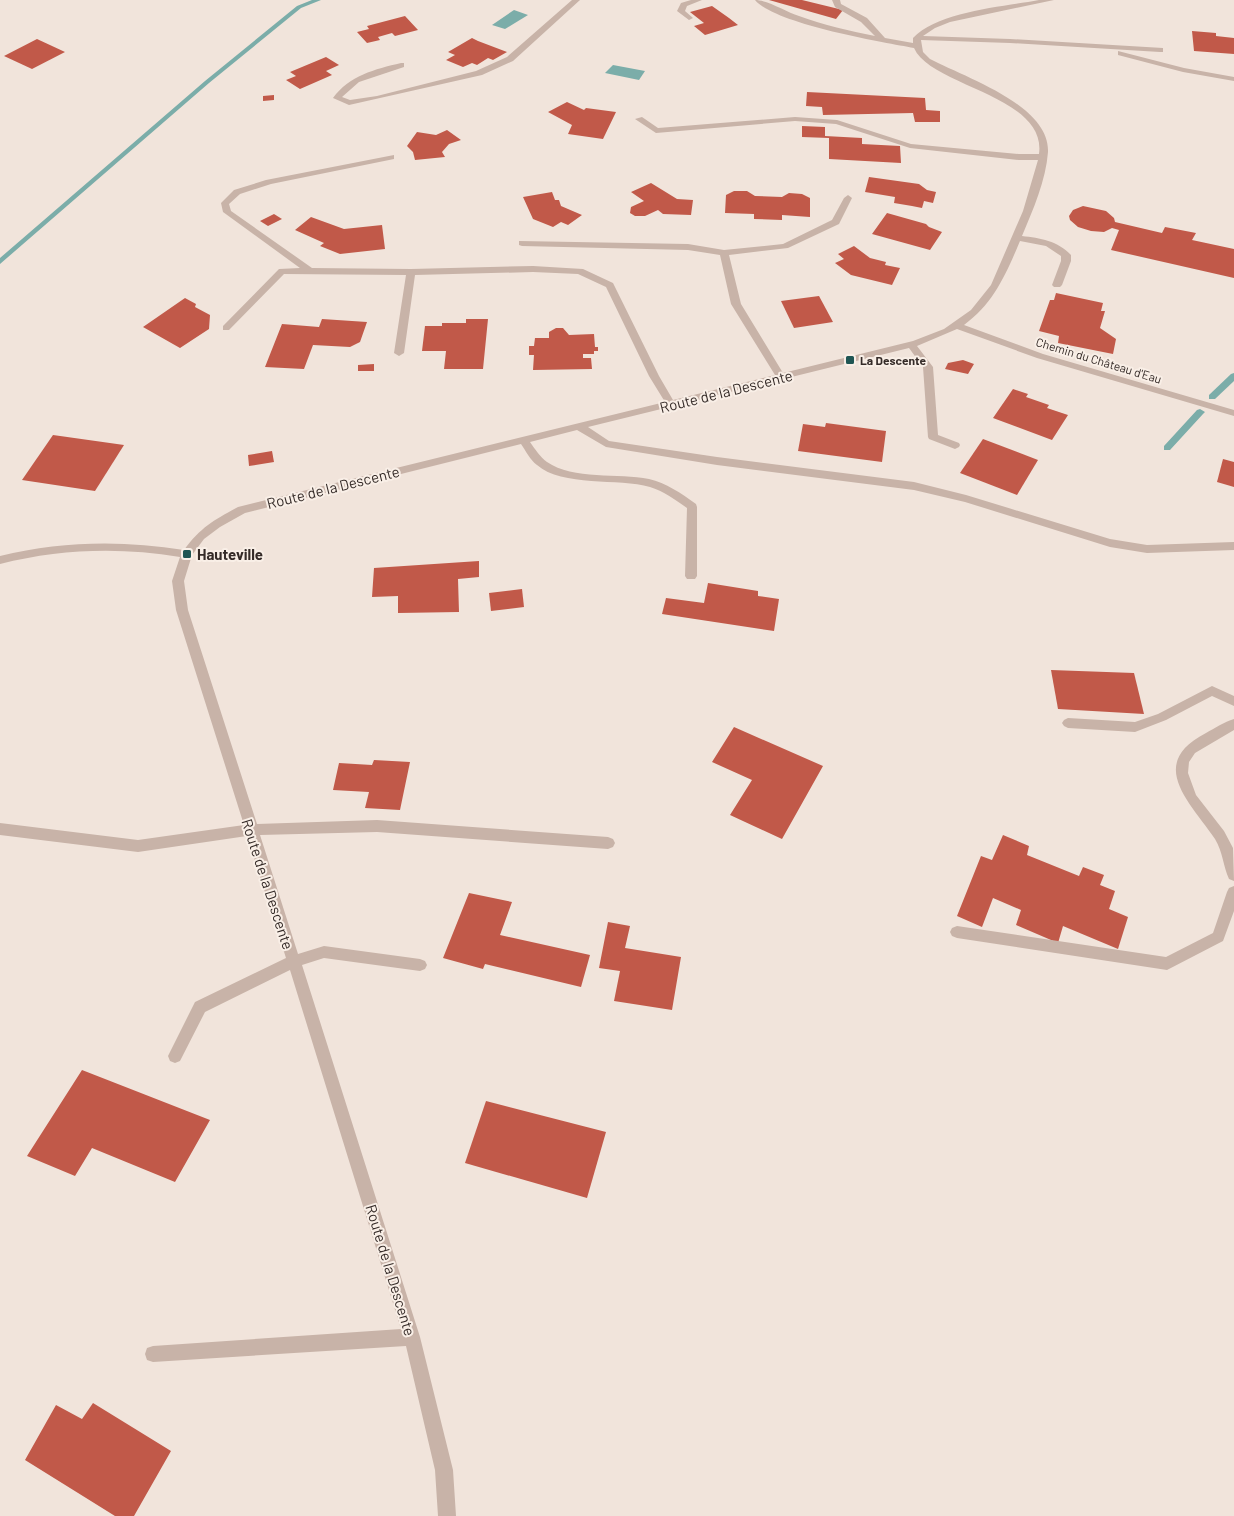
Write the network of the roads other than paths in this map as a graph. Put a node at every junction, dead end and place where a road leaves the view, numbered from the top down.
1 (576, 0) edge
2 (698, 0) edge
3 (759, 0) edge
4 (836, 0) edge
5 (1050, 0) edge
6 (688, 18) dead end
7 (882, 39) junction
8 (916, 42) junction
9 (1092, 45) junction
10 (1160, 50) dead end
11 (400, 65) dead end
12 (1234, 80) edge
13 (639, 120) dead end
14 (390, 157) dead end
15 (1043, 157) junction
16 (848, 198) dead end
17 (1016, 238) junction
18 (522, 243) dead end
19 (724, 254) junction
20 (311, 272) junction
21 (411, 272) junction
22 (1057, 285) dead end
23 (958, 326) junction
24 (226, 328) dead end
25 (911, 345) junction
26 (399, 353) dead end
27 (781, 377) junction
28 (671, 404) junction
29 (1234, 414) edge
30 (579, 426) junction
31 (522, 440) junction
32 (955, 445) dead end
33 (1234, 546) edge
34 (187, 554) junction
35 (0, 560) edge
36 (691, 576) dead end
37 (1234, 701) edge
38 (1068, 723) dead end
39 (1234, 724) edge
40 (0, 829) edge
41 (251, 830) junction
42 (608, 843) dead end
43 (1234, 875) edge
44 (1234, 892) edge
45 (957, 932) dead end
46 (293, 962) junction
47 (420, 965) dead end
48 (174, 1056) dead end
49 (412, 1337) junction
50 (153, 1354) dead end
51 (447, 1516) edge

1 - 11 street
2 - 6 street
3 - 7 street
4 - 7 street
5 - 8 street
7 - 8 street
8 - 9 street
8 - 15 street, Route de la Descente
9 - 10 street
9 - 12 street
13 - 15 street
14 - 20 street
15 - 17 street, Route de la Descente
16 - 19 street
17 - 22 street
17 - 23 street, Route de la Descente
18 - 19 street
19 - 27 street
20 - 21 street
20 - 24 street
21 - 26 street
21 - 28 street
23 - 25 street, Route de la Descente
23 - 29 street, Chemin du Château d'Eau
25 - 27 street, Route de la Descente
25 - 32 street
27 - 28 street, Route de la Descente
28 - 30 street, Route de la Descente
30 - 31 street, Route de la Descente
30 - 33 street
31 - 34 street, Route de la Descente
31 - 36 street
34 - 35 street
34 - 41 street, Route de la Descente
37 - 38 street
39 - 43 street
40 - 41 street
41 - 42 street
41 - 46 street, Route de la Descente
44 - 45 street
46 - 47 street
46 - 48 street
46 - 49 street, Route de la Descente
49 - 50 street
49 - 51 street, Route de la Descente

